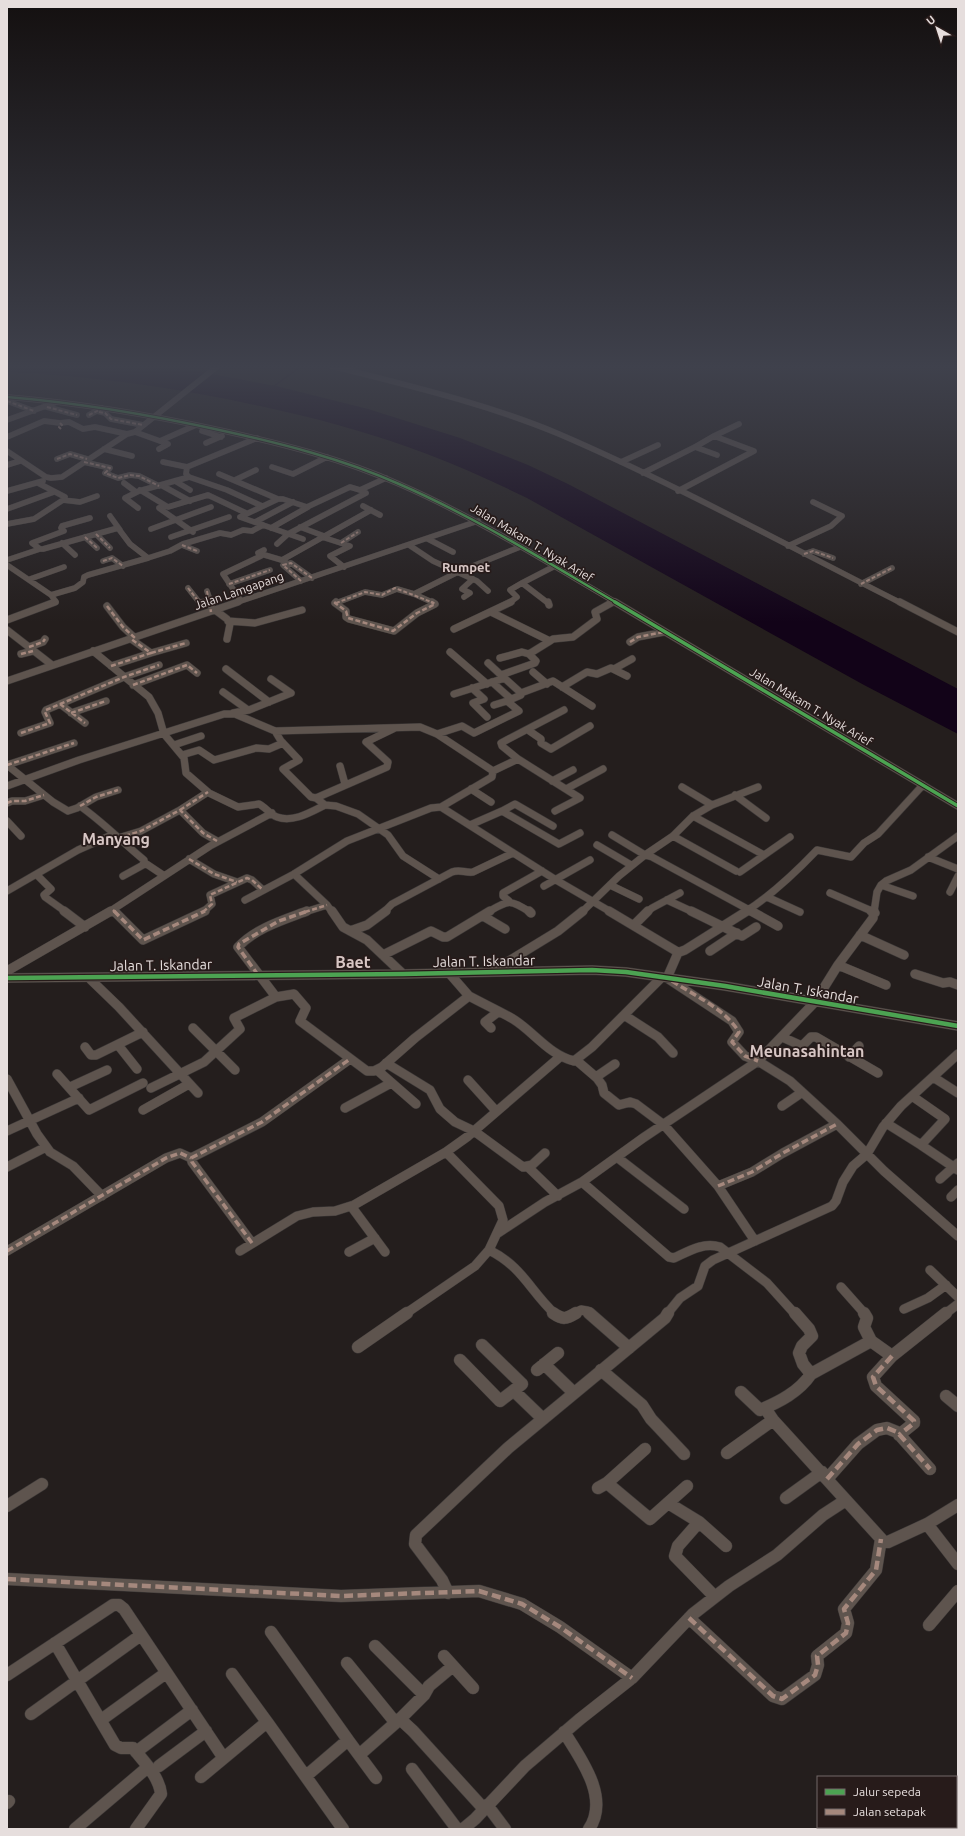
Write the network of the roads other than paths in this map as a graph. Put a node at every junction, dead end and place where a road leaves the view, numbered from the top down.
1 (7, 451) edge
2 (101, 451) edge
3 (111, 451) edge
4 (229, 451) edge
5 (304, 451) edge
6 (596, 451) edge
7 (646, 451) edge
8 (688, 451) edge
9 (705, 451) edge
10 (753, 451) edge
11 (717, 455) dead end
12 (132, 456) dead end
13 (327, 457) junction
14 (57, 459) dead end
15 (86, 460) junction
16 (20, 461) junction
17 (163, 462) dead end
18 (621, 462) junction
19 (7, 465) edge
20 (187, 467) junction
21 (272, 467) dead end
22 (256, 470) dead end
23 (643, 473) junction
24 (219, 474) dead end
25 (293, 474) junction
26 (189, 477) junction
27 (285, 478) dead end
28 (386, 478) junction
29 (50, 479) junction
30 (235, 480) junction
31 (175, 481) junction
32 (38, 483) junction
33 (124, 483) dead end
34 (160, 486) junction
35 (682, 489) junction
36 (190, 490) dead end
37 (360, 490) junction
38 (138, 491) junction
39 (7, 492) edge
40 (54, 492) junction
41 (164, 495) junction
42 (97, 496) dead end
43 (278, 499) junction
44 (63, 500) junction
45 (190, 501) junction
46 (293, 502) junction
47 (813, 502) dead end
48 (166, 506) junction
49 (262, 506) junction
50 (309, 506) junction
51 (363, 506) dead end
52 (138, 508) dead end
53 (210, 508) dead end
54 (318, 508) dead end
55 (7, 509) edge
56 (324, 510) dead end
57 (371, 510) junction
58 (331, 512) junction
59 (246, 513) junction
60 (380, 515) dead end
61 (110, 516) dead end
62 (229, 517) dead end
63 (90, 518) dead end
64 (175, 520) junction
65 (478, 521) junction
66 (255, 522) junction
67 (7, 524) edge
68 (263, 525) junction
69 (300, 527) junction
70 (271, 528) junction
71 (151, 529) dead end
72 (120, 530) junction
73 (191, 531) junction
74 (358, 532) dead end
75 (96, 534) junction
76 (288, 534) junction
77 (323, 536) junction
78 (85, 537) junction
79 (171, 537) dead end
80 (202, 538) junction
81 (303, 539) dead end
82 (428, 539) junction
83 (62, 543) junction
84 (341, 543) junction
85 (277, 544) dead end
86 (182, 545) junction
87 (409, 545) junction
88 (789, 546) junction
89 (520, 547) junction
90 (97, 548) dead end
91 (110, 548) dead end
92 (40, 549) junction
93 (197, 551) dead end
94 (453, 552) dead end
95 (808, 553) junction
96 (75, 555) dead end
97 (148, 558) junction
98 (833, 558) dead end
99 (7, 560) edge
100 (103, 560) dead end
101 (7, 565) edge
102 (122, 566) junction
103 (64, 567) dead end
104 (344, 567) junction
105 (553, 567) junction
106 (892, 568) dead end
107 (270, 570) dead end
108 (458, 572) junction
109 (312, 578) junction
110 (30, 579) junction
111 (473, 579) junction
112 (301, 581) junction
113 (865, 582) junction
114 (522, 583) junction
115 (229, 584) junction
116 (188, 588) dead end
117 (207, 591) dead end
118 (488, 591) dead end
119 (414, 594) junction
120 (51, 595) junction
121 (464, 597) dead end
122 (210, 601) junction
123 (241, 601) junction
124 (614, 602) junction
125 (549, 605) dead end
126 (107, 606) dead end
127 (302, 610) dead end
128 (213, 611) junction
129 (491, 612) junction
130 (7, 620) edge
131 (228, 621) junction
132 (454, 628) dead end
133 (956, 629) edge
134 (7, 630) edge
135 (664, 632) junction
136 (133, 638) junction
137 (45, 639) dead end
138 (227, 639) dead end
139 (550, 641) junction
140 (630, 642) dead end
141 (186, 643) dead end
142 (31, 648) junction
143 (93, 651) junction
144 (450, 652) dead end
145 (150, 653) junction
146 (22, 654) dead end
147 (529, 654) junction
148 (500, 658) dead end
149 (632, 659) dead end
150 (488, 662) dead end
151 (52, 665) junction
152 (159, 665) dead end
153 (111, 666) junction
154 (226, 669) dead end
155 (614, 669) junction
156 (533, 672) dead end
157 (197, 673) dead end
158 (503, 676) junction
159 (627, 676) dead end
160 (124, 677) junction
161 (271, 679) dead end
162 (7, 681) edge
163 (489, 683) junction
164 (546, 684) junction
165 (133, 685) junction
166 (562, 687) junction
167 (472, 688) junction
168 (224, 692) dead end
169 (521, 693) junction
170 (454, 694) dead end
171 (106, 700) dead end
172 (509, 700) junction
173 (269, 702) junction
174 (60, 704) junction
175 (494, 705) dead end
176 (592, 706) dead end
177 (248, 710) junction
178 (564, 710) dead end
179 (71, 713) junction
180 (232, 714) junction
181 (487, 717) dead end
182 (85, 723) dead end
183 (590, 726) dead end
184 (395, 728) junction
185 (528, 730) junction
186 (275, 731) junction
187 (22, 733) dead end
188 (474, 733) junction
189 (164, 734) junction
190 (437, 734) junction
191 (201, 736) dead end
192 (465, 737) dead end
193 (74, 743) dead end
194 (283, 743) junction
195 (174, 745) junction
196 (182, 755) junction
197 (518, 759) junction
198 (7, 765) edge
199 (340, 766) dead end
200 (603, 769) dead end
201 (573, 770) dead end
202 (493, 771) junction
203 (563, 775) junction
204 (24, 780) junction
205 (552, 781) junction
206 (577, 783) junction
207 (345, 784) junction
208 (923, 785) junction
209 (7, 786) edge
210 (682, 787) dead end
211 (758, 788) dead end
212 (471, 789) junction
213 (566, 789) junction
214 (118, 790) dead end
215 (208, 792) junction
216 (44, 795) junction
217 (735, 795) junction
218 (316, 798) junction
219 (491, 802) dead end
220 (7, 803) edge
221 (325, 805) junction
222 (712, 805) junction
223 (80, 806) junction
224 (958, 806) edge
225 (442, 807) junction
226 (180, 810) junction
227 (502, 811) junction
228 (555, 811) dead end
229 (272, 813) junction
230 (693, 816) junction
231 (766, 818) dead end
232 (7, 821) edge
233 (470, 825) junction
234 (553, 826) dead end
235 (380, 829) junction
236 (10, 830) edge
237 (580, 833) dead end
238 (612, 835) dead end
239 (21, 836) dead end
240 (116, 836) junction
241 (673, 836) junction
242 (958, 836) edge
243 (790, 837) dead end
244 (217, 841) junction
245 (597, 845) dead end
246 (513, 853) junction
247 (645, 855) junction
248 (764, 856) junction
249 (928, 857) junction
250 (189, 859) junction
251 (590, 860) dead end
252 (145, 863) junction
253 (631, 865) junction
254 (958, 870) edge
255 (542, 871) junction
256 (294, 874) junction
257 (37, 875) junction
258 (123, 876) dead end
259 (163, 876) junction
260 (958, 876) edge
261 (439, 879) junction
262 (556, 880) junction
263 (237, 882) junction
264 (881, 884) junction
265 (610, 885) junction
266 (544, 886) dead end
267 (263, 890) junction
268 (7, 891) edge
269 (950, 892) dead end
270 (830, 893) dead end
271 (680, 894) dead end
272 (913, 896) dead end
273 (766, 897) junction
274 (639, 899) dead end
275 (245, 900) dead end
276 (667, 900) junction
277 (509, 901) junction
278 (592, 902) junction
279 (327, 905) junction
280 (112, 910) junction
281 (749, 910) junction
282 (800, 912) dead end
283 (875, 912) junction
284 (531, 913) dead end
285 (483, 916) junction
286 (85, 926) junction
287 (634, 926) junction
288 (723, 926) junction
289 (778, 926) dead end
290 (756, 927) dead end
291 (505, 929) dead end
292 (350, 931) junction
293 (737, 933) junction
294 (860, 936) junction
295 (710, 951) dead end
296 (677, 953) junction
297 (383, 955) junction
298 (904, 955) dead end
299 (838, 965) junction
300 (7, 971) edge
301 (490, 972) junction
302 (449, 973) junction
303 (403, 974) junction
304 (915, 974) dead end
305 (258, 975) junction
306 (665, 977) junction
307 (7, 978) edge
308 (89, 978) junction
309 (886, 985) dead end
310 (958, 985) edge
311 (469, 996) junction
312 (276, 997) junction
313 (815, 1002) junction
314 (498, 1012) junction
315 (624, 1015) junction
316 (958, 1026) edge
317 (193, 1028) dead end
318 (490, 1028) dead end
319 (143, 1032) junction
320 (782, 1036) junction
321 (118, 1045) junction
322 (859, 1046) dead end
323 (85, 1048) dead end
324 (216, 1051) junction
325 (673, 1053) dead end
326 (958, 1054) edge
327 (561, 1056) junction
328 (849, 1057) junction
329 (350, 1059) junction
330 (576, 1060) junction
331 (758, 1062) junction
332 (386, 1063) junction
333 (615, 1064) dead end
334 (137, 1068) dead end
335 (107, 1070) dead end
336 (235, 1070) dead end
337 (377, 1070) junction
338 (878, 1073) dead end
339 (57, 1074) dead end
340 (180, 1074) junction
341 (596, 1077) junction
342 (933, 1077) junction
343 (7, 1079) edge
344 (468, 1080) dead end
345 (142, 1083) dead end
346 (391, 1083) junction
347 (189, 1084) junction
348 (70, 1087) junction
349 (151, 1088) dead end
350 (198, 1093) dead end
351 (801, 1093) junction
352 (958, 1093) edge
353 (912, 1096) junction
354 (79, 1098) junction
355 (416, 1104) dead end
356 (782, 1106) dead end
357 (345, 1108) dead end
358 (143, 1110) dead end
359 (496, 1112) junction
360 (30, 1121) junction
361 (886, 1123) junction
362 (837, 1124) junction
363 (664, 1125) junction
364 (7, 1131) edge
365 (474, 1131) junction
366 (921, 1145) junction
367 (46, 1147) junction
368 (446, 1152) junction
369 (545, 1153) dead end
370 (868, 1154) junction
371 (191, 1158) junction
372 (618, 1158) junction
373 (7, 1167) edge
374 (528, 1167) junction
375 (956, 1167) edge
376 (940, 1178) dead end
377 (582, 1182) junction
378 (718, 1186) junction
379 (102, 1196) junction
380 (558, 1196) junction
381 (354, 1205) junction
382 (684, 1209) dead end
383 (498, 1233) junction
384 (958, 1236) edge
385 (375, 1238) junction
386 (755, 1241) junction
387 (252, 1243) junction
388 (489, 1250) junction
389 (7, 1251) edge
390 (240, 1251) dead end
391 (726, 1251) junction
392 (349, 1252) dead end
393 (385, 1252) dead end
394 (930, 1270) dead end
395 (946, 1285) junction
396 (841, 1287) dead end
397 (958, 1297) edge
398 (958, 1304) edge
399 (904, 1309) dead end
400 (871, 1341) junction
401 (482, 1345) dead end
402 (358, 1347) dead end
403 (628, 1348) junction
404 (558, 1353) dead end
405 (892, 1356) junction
406 (460, 1360) dead end
407 (601, 1370) junction
408 (811, 1374) junction
409 (514, 1391) junction
410 (741, 1392) dead end
411 (574, 1393) junction
412 (946, 1396) dead end
413 (958, 1406) edge
414 (765, 1408) junction
415 (543, 1419) junction
416 (773, 1420) junction
417 (899, 1435) junction
418 (645, 1449) dead end
419 (727, 1453) dead end
420 (684, 1454) dead end
421 (930, 1469) dead end
422 (824, 1476) junction
423 (42, 1484) dead end
424 (687, 1486) dead end
425 (786, 1498) dead end
426 (846, 1500) junction
427 (668, 1503) junction
428 (958, 1505) edge
429 (7, 1506) edge
430 (699, 1522) junction
431 (927, 1524) junction
432 (881, 1539) junction
433 (726, 1546) dead end
434 (958, 1564) edge
435 (7, 1579) edge
436 (958, 1591) edge
437 (448, 1594) junction
438 (715, 1597) junction
439 (689, 1618) junction
440 (929, 1625) dead end
441 (271, 1632) dead end
442 (141, 1635) junction
443 (55, 1643) junction
444 (374, 1646) dead end
445 (444, 1656) dead end
446 (347, 1663) dead end
447 (453, 1666) junction
448 (166, 1673) junction
449 (232, 1674) dead end
450 (7, 1675) edge
451 (77, 1680) junction
452 (627, 1682) junction
453 (473, 1688) dead end
454 (424, 1695) junction
455 (192, 1710) junction
456 (31, 1714) dead end
457 (101, 1720) junction
458 (397, 1721) junction
459 (267, 1722) junction
460 (206, 1731) junction
461 (564, 1732) junction
462 (348, 1740) junction
463 (136, 1752) junction
464 (359, 1756) junction
465 (223, 1757) junction
466 (153, 1767) junction
467 (412, 1769) dead end
468 (306, 1776) junction
469 (201, 1777) dead end
470 (376, 1778) dead end
471 (485, 1807) junction
472 (75, 1829) edge
473 (136, 1829) edge
474 (343, 1829) edge
475 (457, 1829) edge
476 (463, 1829) edge
477 (505, 1829) edge
478 (589, 1829) edge

1 - 16 street
2 - 15 street
3 - 12 street
4 - 20 street
5 - 13 street, Jalan Makam T. Nyak Arief
6 - 18 street
7 - 18 street
8 - 23 street
9 - 11 street
10 - 35 street
13 - 25 street
13 - 28 street, Jalan Makam T. Nyak Arief
14 - 15 street
15 - 29 street
15 - 34 street
16 - 19 street
16 - 29 street
17 - 20 street
18 - 23 street
20 - 26 street
21 - 25 street
22 - 30 street
23 - 35 street
24 - 30 street
25 - 27 street
26 - 31 street
26 - 49 street
28 - 37 street
28 - 65 street, Jalan Makam T. Nyak Arief
29 - 32 street
30 - 43 street
31 - 34 street
31 - 36 street
32 - 39 street
32 - 40 street
33 - 38 street
34 - 38 street
34 - 41 street
35 - 88 street
37 - 50 street
37 - 58 street
38 - 41 street
38 - 52 street
40 - 44 street
40 - 55 street
41 - 45 street
41 - 48 street
42 - 44 street
43 - 46 street
43 - 49 street
44 - 67 street
45 - 48 street
45 - 59 street
46 - 50 street
46 - 66 street
47 - 88 street
48 - 64 street
49 - 59 street
50 - 54 street
50 - 70 street
51 - 57 street
53 - 64 street
56 - 58 street
57 - 60 street
57 - 77 street
58 - 69 street
59 - 66 street
61 - 72 street
62 - 73 street
63 - 92 street
64 - 71 street
64 - 73 street
65 - 82 street, Jalan Lamgapang
65 - 89 street, Jalan Makam T. Nyak Arief
66 - 68 street
68 - 70 street
68 - 80 street
69 - 76 street
69 - 77 street
70 - 76 street
72 - 75 street
72 - 97 street
73 - 79 street
73 - 80 street
74 - 84 street
75 - 78 street
75 - 91 street
76 - 81 street
76 - 85 street
77 - 84 street
77 - 115 street
78 - 83 street
78 - 90 street
80 - 86 street
82 - 87 street, Jalan Lamgapang
82 - 94 street
83 - 92 street
83 - 96 street
84 - 104 street
86 - 93 street
86 - 97 street
87 - 104 street, Jalan Lamgapang
87 - 108 street
88 - 95 street
89 - 105 street, Jalan Makam T. Nyak Arief
89 - 108 street
92 - 99 street
95 - 98 street
95 - 113 street
97 - 102 street
100 - 102 street
101 - 110 street
102 - 120 street
103 - 110 street
104 - 109 street, Jalan Lamgapang
105 - 114 street
105 - 124 street, Jalan Makam T. Nyak Arief
106 - 113 street
107 - 115 street
108 - 111 street
108 - 119 street
109 - 112 street, Jalan Lamgapang
109 - 112 street
110 - 120 street
111 - 118 street
111 - 121 street
112 - 123 street, Jalan Lamgapang
113 - 133 street
114 - 125 street
114 - 129 street
115 - 123 street
116 - 122 street
117 - 122 street
119 - 119 street
120 - 130 street
122 - 128 street
123 - 128 street, Jalan Lamgapang
124 - 135 street, Jalan Makam T. Nyak Arief
124 - 139 street
126 - 136 street
127 - 131 street
128 - 131 street
128 - 136 street, Jalan Lamgapang
129 - 132 street
129 - 139 street
131 - 138 street
134 - 142 street
134 - 151 street
135 - 140 street
135 - 208 street, Jalan Makam T. Nyak Arief
136 - 143 street, Jalan Lamgapang
136 - 145 street
137 - 142 street
139 - 147 street
141 - 145 street
142 - 146 street
142 - 151 street
143 - 151 street, Jalan Lamgapang
143 - 153 street
144 - 163 street
145 - 153 street
147 - 148 street
147 - 158 street
149 - 155 street
150 - 158 street
151 - 162 street, Jalan Lamgapang
152 - 160 street
153 - 160 street
154 - 173 street
155 - 159 street
155 - 166 street
156 - 164 street
157 - 165 street
158 - 163 street
158 - 169 street
160 - 165 street
160 - 174 street
161 - 173 street
163 - 167 street
163 - 172 street
164 - 166 street
164 - 169 street
165 - 189 street
166 - 176 street
167 - 170 street
167 - 181 street
168 - 177 street
169 - 172 street
171 - 179 street
172 - 175 street
172 - 188 street
173 - 177 street
174 - 179 street
174 - 187 street
177 - 180 street
178 - 185 street
179 - 182 street
180 - 186 street
180 - 189 street
183 - 185 street
184 - 186 street
184 - 190 street
184 - 207 street
185 - 197 street
186 - 194 street
188 - 190 street
188 - 192 street
189 - 195 street
189 - 204 street
190 - 202 street
191 - 195 street
193 - 198 street
194 - 196 street
194 - 218 street
195 - 196 street
196 - 215 street
197 - 202 street
197 - 205 street
198 - 204 street
199 - 207 street
200 - 206 street
201 - 203 street
202 - 212 street
203 - 205 street
203 - 206 street
204 - 209 street
204 - 216 street
205 - 213 street
206 - 213 street
207 - 218 street
208 - 224 street, Jalan Makam T. Nyak Arief
208 - 273 street
210 - 222 street
211 - 217 street
212 - 219 street
212 - 225 street
213 - 228 street
214 - 223 street
215 - 226 street
215 - 229 street
216 - 220 street
216 - 223 street
217 - 222 street
217 - 231 street
218 - 221 street
221 - 229 street
221 - 235 street
222 - 230 street
223 - 240 street
225 - 233 street
225 - 235 street
226 - 240 street
226 - 244 street
227 - 233 street
227 - 234 street
227 - 237 street
229 - 244 street
230 - 241 street
230 - 248 street
232 - 236 street
233 - 246 street
235 - 256 street
235 - 261 street
236 - 239 street
238 - 247 street
240 - 252 street
240 - 257 street
241 - 247 street
241 - 248 street
242 - 249 street
243 - 248 street
244 - 250 street
245 - 253 street
246 - 255 street
246 - 261 street
247 - 253 street
247 - 281 street
249 - 254 street
249 - 264 street
250 - 259 street
250 - 263 street
251 - 262 street
252 - 258 street
252 - 259 street
253 - 265 street
255 - 262 street
255 - 277 street
256 - 267 street
256 - 279 street
257 - 268 street
257 - 286 street
259 - 280 street
260 - 269 street
261 - 292 street
262 - 266 street
262 - 278 street
263 - 267 street
263 - 280 street
264 - 272 street
264 - 283 street
265 - 274 street
265 - 278 street
267 - 275 street
270 - 283 street
271 - 276 street
273 - 281 street
273 - 282 street
276 - 287 street
276 - 288 street
277 - 284 street
277 - 285 street
278 - 287 street
278 - 301 street
279 - 292 street
279 - 305 street
280 - 286 street
281 - 288 street
281 - 289 street
283 - 294 street
285 - 291 street
285 - 297 street
286 - 300 street
287 - 296 street
288 - 293 street
288 - 296 street
290 - 293 street
292 - 297 street
293 - 295 street
294 - 298 street
294 - 299 street
296 - 306 street
297 - 303 street
299 - 309 street
299 - 313 street
301 - 302 street, Jalan T. Iskandar
301 - 306 street, Jalan T. Iskandar
302 - 303 street, Jalan T. Iskandar
302 - 311 street
303 - 305 street, Jalan T. Iskandar
304 - 310 street
305 - 308 street, Jalan T. Iskandar
305 - 312 street
306 - 313 street, Jalan T. Iskandar
306 - 315 street
306 - 331 street
307 - 308 street, Jalan T. Iskandar
308 - 319 street
311 - 314 street
311 - 332 street
312 - 324 street
312 - 329 street
313 - 316 street, Jalan T. Iskandar
313 - 320 street
314 - 318 street
314 - 327 street
315 - 325 street
315 - 330 street
317 - 324 street
319 - 321 street
319 - 340 street
320 - 328 street
320 - 331 street
321 - 323 street
321 - 334 street
322 - 328 street
324 - 336 street
324 - 340 street
326 - 342 street
327 - 330 street
327 - 359 street
328 - 338 street
329 - 337 street
329 - 371 street
330 - 341 street
331 - 351 street
331 - 363 street
332 - 337 street
332 - 365 street
333 - 341 street
335 - 348 street
337 - 346 street
339 - 348 street
340 - 347 street
340 - 349 street
341 - 363 street
342 - 352 street
342 - 353 street
343 - 360 street
344 - 359 street
345 - 354 street
346 - 355 street
346 - 357 street
347 - 350 street
347 - 358 street
348 - 354 street
351 - 356 street
351 - 362 street
353 - 361 street
353 - 366 street
354 - 360 street
359 - 365 street
360 - 364 street
360 - 367 street
361 - 366 street
361 - 370 street
362 - 370 street
362 - 378 street
363 - 372 street
363 - 378 street
365 - 368 street
365 - 374 street
366 - 375 street
367 - 373 street
367 - 379 street
368 - 381 street
368 - 383 street
369 - 374 street
370 - 384 street
370 - 386 street
371 - 379 street
371 - 387 street
372 - 377 street
372 - 382 street
374 - 380 street
375 - 376 street
377 - 380 street
377 - 391 street
378 - 386 street
379 - 389 street
380 - 383 street
381 - 385 street
381 - 387 street
383 - 388 street
385 - 392 street
385 - 393 street
386 - 391 street
387 - 390 street
388 - 402 street
388 - 403 street
391 - 403 street
391 - 408 street
394 - 395 street
395 - 397 street
395 - 399 street
396 - 400 street
398 - 405 street
400 - 405 street
400 - 408 street
401 - 409 street
403 - 407 street
404 - 411 street
405 - 417 street
406 - 409 street
407 - 411 street
407 - 420 street
408 - 414 street
409 - 415 street
410 - 414 street
411 - 415 street
412 - 413 street
414 - 416 street
415 - 437 street
416 - 419 street
416 - 422 street
417 - 421 street
417 - 422 street
418 - 427 street
422 - 425 street
422 - 426 street
423 - 429 street
424 - 427 street
426 - 432 street
426 - 438 street
427 - 430 street
428 - 431 street
430 - 433 street
430 - 438 street
431 - 432 street
431 - 434 street
432 - 439 street
435 - 437 street
436 - 440 street
437 - 452 street
438 - 439 street
439 - 452 street
441 - 462 street
442 - 443 street
442 - 448 street
442 - 451 street
443 - 450 street
443 - 451 street
444 - 454 street
445 - 447 street
446 - 458 street
447 - 453 street
447 - 454 street
448 - 455 street
448 - 457 street
449 - 459 street
451 - 456 street
451 - 457 street
452 - 461 street
454 - 458 street
455 - 460 street
455 - 463 street
457 - 463 street
458 - 464 street
458 - 471 street
459 - 465 street
459 - 468 street
460 - 465 street
460 - 466 street
461 - 471 street
461 - 478 street
462 - 464 street
462 - 468 street
463 - 466 street
464 - 470 street
465 - 469 street
466 - 472 street
466 - 473 street
467 - 475 street
468 - 474 street
471 - 476 street
471 - 477 street

